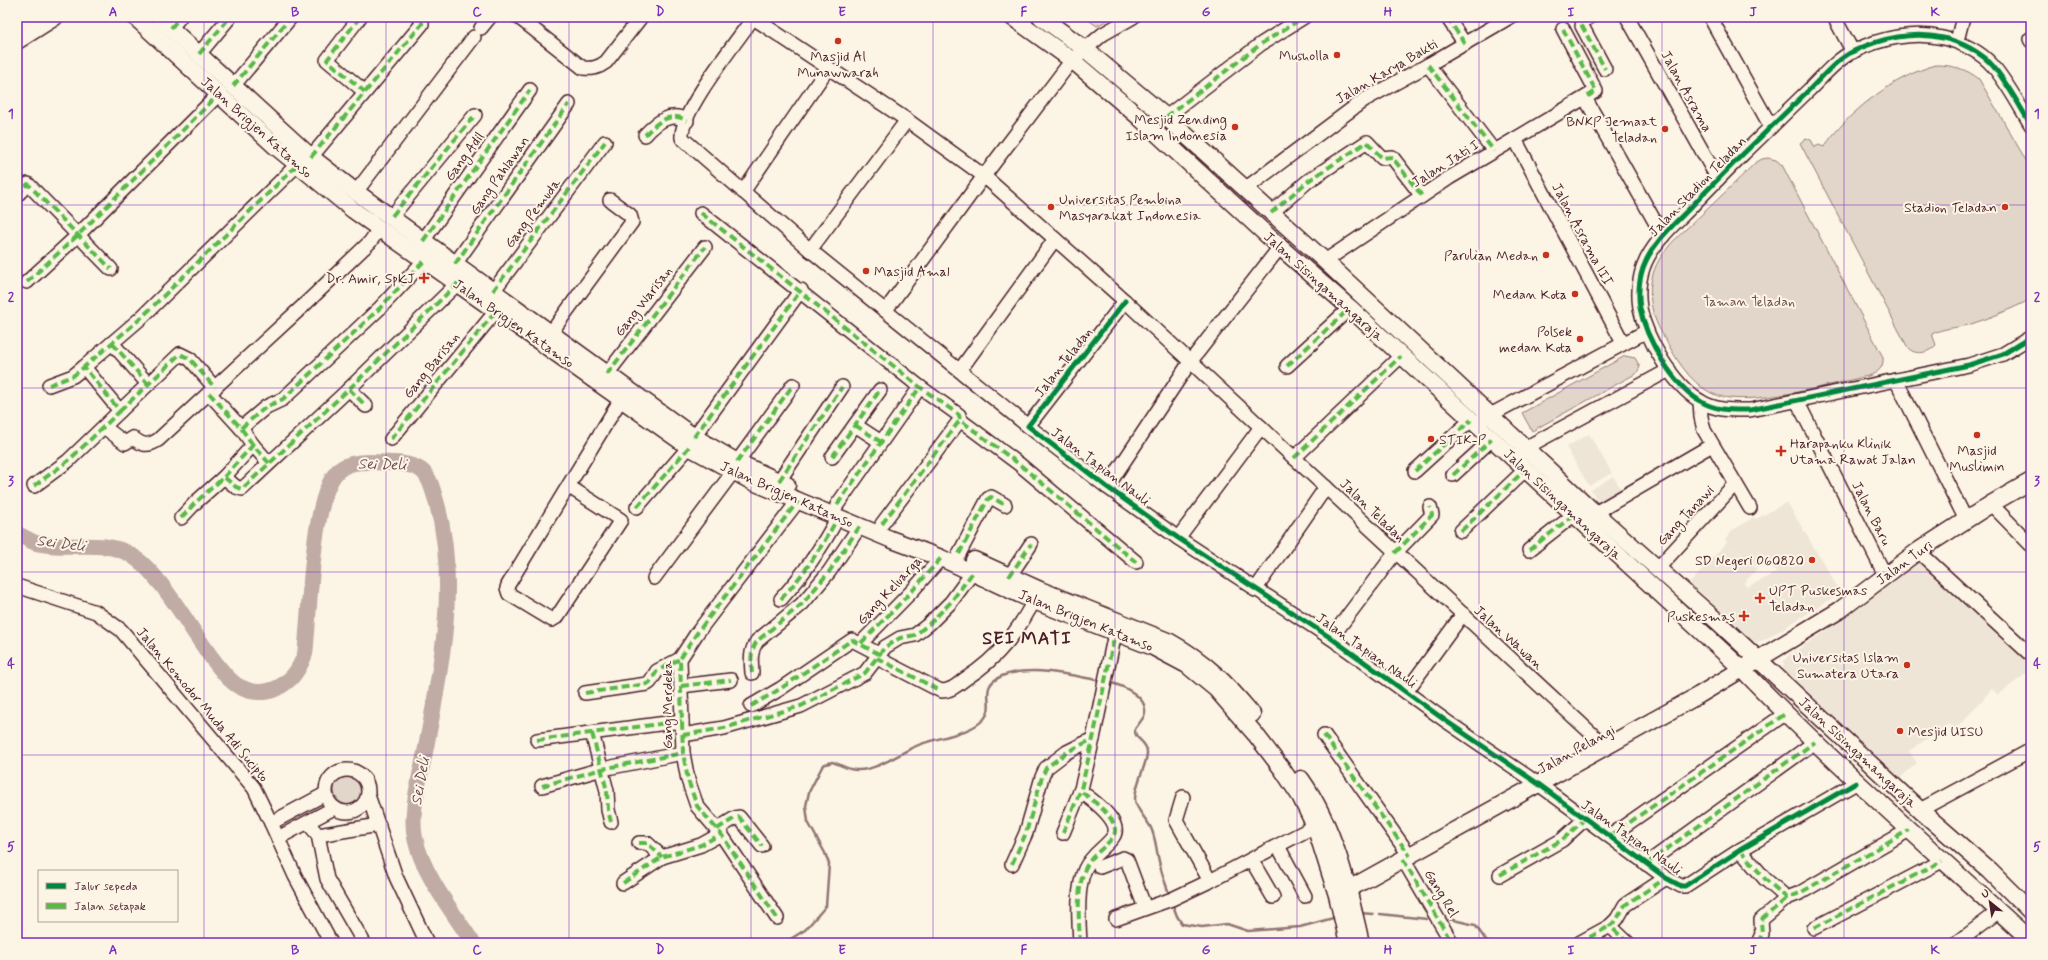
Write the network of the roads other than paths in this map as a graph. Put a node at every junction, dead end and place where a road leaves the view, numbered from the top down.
1 (32, 17) edge
2 (55, 17) edge
3 (135, 17) edge
4 (158, 17) edge
5 (230, 17) edge
6 (291, 17) edge
7 (360, 17) edge
8 (419, 17) edge
9 (490, 17) edge
10 (518, 17) edge
11 (641, 17) edge
12 (753, 17) edge
13 (1012, 17) edge
14 (1041, 17) edge
15 (1133, 17) edge
16 (1304, 17) edge
17 (1447, 17) edge
18 (1510, 17) edge
19 (1590, 17) edge
20 (1710, 17) edge
21 (1834, 17) edge
22 (1963, 17) edge
23 (1630, 18) edge
24 (175, 23) edge
25 (17, 27) edge
26 (1563, 29) dead end
27 (17, 41) edge
28 (1957, 41) junction
29 (1465, 44) junction
30 (1085, 49) junction
31 (1853, 52) junction
32 (199, 54) junction
33 (1072, 60) junction
34 (1428, 65) junction
35 (828, 68) junction
36 (1605, 69) dead end
37 (227, 89) junction
38 (530, 90) dead end
39 (366, 92) junction
40 (1590, 94) junction
41 (569, 104) dead end
42 (475, 115) dead end
43 (1166, 117) junction
44 (908, 120) junction
45 (687, 121) junction
46 (2031, 125) edge
47 (1771, 127) junction
48 (645, 135) dead end
49 (1515, 139) junction
50 (605, 142) dead end
51 (1494, 151) junction
52 (311, 157) junction
53 (297, 165) junction
54 (984, 176) junction
55 (1718, 179) junction
56 (1244, 189) junction
57 (356, 192) junction
58 (743, 192) junction
59 (17, 195) edge
60 (1422, 196) junction
61 (610, 200) dead end
62 (702, 212) dead end
63 (1271, 213) junction
64 (392, 216) junction
65 (379, 229) junction
66 (77, 236) junction
67 (1662, 236) junction
68 (1055, 239) junction
69 (423, 240) junction
70 (705, 247) dead end
71 (1280, 247) junction
72 (810, 250) junction
73 (426, 260) junction
74 (1325, 261) junction
75 (456, 264) junction
76 (111, 269) dead end
77 (27, 282) dead end
78 (458, 283) junction
79 (801, 290) junction
80 (1125, 301) junction
81 (491, 302) junction
82 (1350, 308) junction
83 (886, 310) junction
84 (1647, 331) junction
85 (550, 334) junction
86 (2031, 337) edge
87 (112, 343) junction
88 (1623, 343) junction
89 (1402, 356) junction
90 (1190, 362) junction
91 (1287, 366) dead end
92 (84, 367) junction
93 (960, 370) junction
94 (1669, 370) junction
95 (597, 372) junction
96 (1896, 380) junction
97 (148, 384) junction
98 (49, 385) dead end
99 (793, 385) dead end
100 (842, 387) dead end
101 (920, 387) junction
102 (349, 389) junction
103 (212, 390) junction
104 (880, 390) dead end
105 (621, 399) junction
106 (1700, 401) junction
107 (1797, 401) junction
108 (366, 406) dead end
109 (120, 411) junction
110 (1489, 414) junction
111 (960, 420) junction
112 (1474, 422) junction
113 (855, 425) junction
114 (1028, 426) junction
115 (104, 427) junction
116 (1261, 427) junction
117 (241, 428) junction
118 (391, 439) dead end
119 (1492, 439) junction
120 (692, 442) junction
121 (881, 442) junction
122 (253, 445) junction
123 (1712, 445) junction
124 (1519, 453) junction
125 (832, 457) dead end
126 (1294, 458) junction
127 (269, 463) junction
128 (735, 467) junction
129 (1526, 469) junction
130 (1416, 471) dead end
131 (1453, 475) dead end
132 (224, 476) junction
133 (779, 481) junction
134 (2031, 481) edge
135 (1735, 484) junction
136 (34, 486) dead end
137 (568, 486) junction
138 (1326, 487) junction
139 (1107, 488) junction
140 (798, 501) junction
141 (1991, 504) junction
142 (1005, 505) dead end
143 (636, 507) dead end
144 (1430, 507) dead end
145 (1750, 508) dead end
146 (838, 511) junction
147 (1595, 513) junction
148 (1574, 514) junction
149 (181, 518) dead end
150 (1966, 520) junction
151 (882, 524) junction
152 (860, 526) junction
153 (1461, 530) dead end
154 (1178, 538) junction
155 (1031, 544) dead end
156 (2031, 545) edge
157 (1530, 550) dead end
158 (1918, 551) junction
159 (1395, 553) junction
160 (959, 554) junction
161 (941, 558) junction
162 (1136, 562) dead end
163 (1658, 568) junction
164 (973, 572) junction
165 (1885, 575) junction
166 (1009, 577) junction
167 (654, 578) dead end
168 (17, 586) edge
169 (1255, 590) junction
170 (1037, 596) junction
171 (782, 599) dead end
172 (1463, 614) junction
173 (1114, 633) junction
174 (1331, 638) junction
175 (861, 643) junction
176 (2031, 655) edge
177 (878, 656) junction
178 (680, 659) junction
179 (1758, 659) junction
180 (1742, 669) junction
181 (752, 672) dead end
182 (731, 680) dead end
183 (681, 686) junction
184 (1406, 692) junction
185 (585, 693) dead end
186 (751, 706) dead end
187 (1785, 714) junction
188 (682, 721) junction
189 (592, 733) junction
190 (682, 735) junction
191 (1324, 735) dead end
192 (1093, 739) junction
193 (537, 740) dead end
194 (1814, 742) junction
195 (1604, 746) junction
196 (2031, 750) edge
197 (683, 752) junction
198 (602, 769) junction
199 (1537, 783) junction
200 (1856, 783) junction
201 (542, 786) dead end
202 (1080, 791) junction
203 (326, 794) junction
204 (368, 795) junction
205 (1182, 797) dead end
206 (334, 808) junction
207 (1920, 810) junction
208 (1585, 819) junction
209 (611, 822) dead end
210 (272, 823) junction
211 (308, 823) junction
212 (379, 825) junction
213 (1315, 826) junction
214 (1909, 830) junction
215 (719, 831) junction
216 (1063, 833) dead end
217 (318, 835) junction
218 (1610, 836) junction
219 (278, 838) junction
220 (639, 843) dead end
221 (762, 846) dead end
222 (1278, 846) junction
223 (1740, 850) junction
224 (662, 858) junction
225 (1406, 858) junction
226 (1252, 860) junction
227 (1942, 862) junction
228 (1012, 864) dead end
229 (1646, 864) junction
230 (1100, 867) dead end
231 (1500, 875) dead end
232 (1666, 878) junction
233 (1210, 881) junction
234 (623, 883) dead end
235 (1305, 896) dead end
236 (1273, 897) dead end
237 (1787, 898) junction
238 (1344, 900) junction
239 (1145, 908) junction
240 (1999, 911) junction
241 (2031, 912) edge
242 (777, 918) dead end
243 (1116, 919) dead end
244 (1616, 919) junction
245 (1814, 928) dead end
246 (1350, 932) edge
247 (2031, 941) edge
248 (331, 943) edge
249 (364, 943) edge
250 (427, 943) edge
251 (1080, 943) edge
252 (1361, 943) edge
253 (1452, 943) edge
254 (1579, 943) edge
255 (1628, 943) edge
256 (1758, 943) edge
257 (1957, 943) edge

1 - 25 main road
2 - 27 main road
3 - 37 main road, Jalan Brigjen Katamso
4 - 24 main road, Jalan Brigjen Katamso
5 - 32 street
6 - 37 street
7 - 39 street
8 - 39 street
9 - 57 street
10 - 11 street
12 - 35 street
12 - 45 street
13 - 33 main road, Jalan Sisingamangaraja
14 - 30 main road, Jalan Sisingamangaraja
15 - 30 street
16 - 43 street
17 - 29 street
18 - 29 street, Jalan Karya Bakti
19 - 36 street
20 - 47 street
21 - 31 street
22 - 28 street
23 - 55 street, Jalan Asrama
24 - 32 main road, Jalan Brigjen Katamso
26 - 40 street
28 - 31 street, Jalan Stadion Teladan
28 - 46 street, Jalan Stadion Teladan
29 - 34 street, Jalan Karya Bakti
30 - 33 street
30 - 43 main road, Jalan Sisingamangaraja
31 - 47 street, Jalan Stadion Teladan
32 - 37 main road, Jalan Brigjen Katamso
33 - 54 street
33 - 71 main road, Jalan Sisingamangaraja
34 - 51 street
34 - 56 street, Jalan Karya Bakti
35 - 44 street
35 - 58 street
37 - 52 main road, Jalan Brigjen Katamso
37 - 53 main road, Jalan Brigjen Katamso
37 - 66 street
38 - 69 street, Gang Adil
39 - 52 street
40 - 49 street, Jalan Jati I
40 - 67 street
41 - 75 street, Gang Pahlawan
42 - 64 street
43 - 56 main road, Jalan Sisingamangaraja
44 - 54 street
44 - 72 street
45 - 48 street
45 - 58 street
47 - 55 street, Jalan Stadion Teladan
49 - 51 street, Jalan Jati I
49 - 88 street, Jalan Asrama III
50 - 81 street, Gang Pemuda
51 - 60 street, Jalan Jati I
52 - 57 main road, Jalan Brigjen Katamso
53 - 65 main road, Jalan Brigjen Katamso
53 - 87 street
54 - 68 street
54 - 83 street
55 - 67 street, Jalan Stadion Teladan
56 - 63 main road, Jalan Sisingamangaraja
57 - 64 main road, Jalan Brigjen Katamso
58 - 72 street
59 - 66 street
60 - 63 street
60 - 74 street, Jalan Jati I
61 - 85 street
62 - 79 street
63 - 74 main road, Jalan Sisingamangaraja
64 - 69 main road, Jalan Brigjen Katamso
65 - 73 main road, Jalan Brigjen Katamso
65 - 103 street
66 - 76 street
66 - 77 street
67 - 84 street, Jalan Stadion Teladan
68 - 80 street
68 - 93 street
69 - 75 main road, Jalan Brigjen Katamso
70 - 95 street, Gang Warisan
71 - 82 main road, Jalan Sisingamangaraja
71 - 90 street
72 - 83 street
73 - 78 main road, Jalan Brigjen Katamso
73 - 117 street
74 - 110 main road, Jalan Sisingamangaraja
75 - 81 main road, Jalan Brigjen Katamso
78 - 81 main road, Jalan Brigjen Katamso
78 - 102 street
79 - 101 street
79 - 120 street
80 - 90 street, Jalan Teladan
80 - 114 street, Jalan Teladan
81 - 85 main road, Jalan Brigjen Katamso
81 - 95 main road, Jalan Brigjen Katamso
81 - 118 street, Gang Barisan
82 - 89 main road, Jalan Sisingamangaraja
82 - 91 street
83 - 93 street
84 - 88 street
84 - 94 street, Jalan Stadion Teladan
85 - 95 main road, Jalan Brigjen Katamso
86 - 96 street, Jalan Stadion Teladan
87 - 92 street
87 - 97 street
88 - 110 street
89 - 112 main road, Jalan Sisingamangaraja
89 - 126 street
90 - 116 street, Jalan Teladan
90 - 139 street
92 - 98 street
92 - 109 street
93 - 114 street
94 - 106 street, Jalan Stadion Teladan
94 - 124 street
95 - 105 main road, Jalan Brigjen Katamso
95 - 120 main road, Jalan Brigjen Katamso
96 - 107 street, Jalan Stadion Teladan
96 - 150 street
97 - 103 street
97 - 109 street
99 - 128 street
100 - 133 street
101 - 111 street
101 - 121 street
102 - 108 street
102 - 127 street
103 - 115 street
103 - 117 street
104 - 113 street
105 - 120 main road, Jalan Brigjen Katamso
105 - 137 street
106 - 107 street, Jalan Stadion Teladan
106 - 123 street
107 - 165 street, Jalan Baru
109 - 115 street
110 - 112 street
110 - 124 main road, Jalan Sisingamangaraja
111 - 151 street
111 - 162 street
112 - 119 main road, Jalan Sisingamangaraja
112 - 130 street
113 - 121 street
113 - 125 street
114 - 139 street, Jalan Tapian Nauli
115 - 136 street
116 - 126 street, Jalan Teladan
116 - 154 street
117 - 122 street
119 - 124 main road, Jalan Sisingamangaraja
119 - 131 street
120 - 128 main road, Jalan Brigjen Katamso
120 - 143 street
121 - 146 street
122 - 127 street
122 - 132 street
123 - 135 street
123 - 147 street
124 - 129 main road, Jalan Sisingamangaraja
124 - 147 main road, Jalan Sisingamangaraja
126 - 138 street, Jalan Teladan
127 - 132 street
128 - 133 main road, Jalan Brigjen Katamso
128 - 140 main road, Jalan Brigjen Katamso
128 - 167 street
129 - 148 main road, Jalan Sisingamangaraja
129 - 153 street
132 - 149 street
133 - 146 main road, Jalan Brigjen Katamso
134 - 141 main road, Jalan Turi
135 - 145 street
135 - 163 street, Gang Tanawi
137 - 137 street
138 - 159 street, Jalan Teladan
138 - 169 street
139 - 154 street, Jalan Tapian Nauli
140 - 146 main road, Jalan Brigjen Katamso
140 - 178 street, Gang Merdeka
141 - 150 main road, Jalan Turi
141 - 156 street
142 - 160 street
144 - 159 street
146 - 151 main road, Jalan Brigjen Katamso
146 - 152 main road, Jalan Brigjen Katamso
146 - 171 street
147 - 163 main road, Jalan Sisingamangaraja
148 - 157 street
148 - 180 main road, Jalan Sisingamangaraja
150 - 158 main road, Jalan Turi
151 - 160 main road, Jalan Brigjen Katamso
152 - 161 main road, Jalan Brigjen Katamso
152 - 181 street
154 - 169 street, Jalan Tapian Nauli
155 - 166 street
158 - 165 main road, Jalan Turi
158 - 176 street
159 - 172 street, Jalan Teladan
159 - 174 street
160 - 166 main road, Jalan Brigjen Katamso
161 - 164 main road, Jalan Brigjen Katamso
161 - 175 street, Gang Keluarga
163 - 179 main road, Jalan Sisingamangaraja
164 - 170 main road, Jalan Brigjen Katamso
164 - 177 street
165 - 179 main road, Jalan Turi
166 - 170 main road, Jalan Brigjen Katamso
168 - 210 street, Jalan Komodor Muda Adi Sucipto
169 - 174 street, Jalan Tapian Nauli
170 - 173 main road, Jalan Brigjen Katamso
170 - 177 street
170 - 238 main road, Jalan Brigjen Katamso
172 - 184 street, Jalan Wawan
172 - 195 street, Jalan Wawan
173 - 192 street
173 - 213 main road, Jalan Brigjen Katamso
174 - 184 street, Jalan Tapian Nauli
175 - 177 street
175 - 186 street
177 - 190 street
178 - 183 street, Gang Merdeka
178 - 185 street
179 - 180 main road, Jalan Pelangi
179 - 207 main road, Jalan Sisingamangaraja
180 - 187 main road, Jalan Sisingamangaraja
180 - 195 main road, Jalan Pelangi
182 - 183 street
183 - 188 street, Gang Merdeka
184 - 199 street, Jalan Tapian Nauli
187 - 194 main road, Jalan Sisingamangaraja
187 - 218 street
188 - 189 street
188 - 190 street, Gang Merdeka
189 - 193 street
189 - 198 street
190 - 197 street, Gang Merdeka
191 - 225 street, Gang Rel
192 - 202 street
192 - 228 street
194 - 200 main road, Jalan Sisingamangaraja
194 - 229 street
195 - 199 main road, Jalan Pelangi
196 - 207 street
197 - 198 street
197 - 215 street, Gang Merdeka
198 - 201 street
198 - 209 street
199 - 208 street, Jalan Tapian Nauli
199 - 225 main road, Jalan Pelangi
200 - 214 main road, Jalan Sisingamangaraja
200 - 223 street
202 - 216 street
202 - 251 street
203 - 204 street
203 - 206 street
203 - 210 street
204 - 206 street
204 - 212 street
205 - 233 street
206 - 211 street
207 - 241 main road, Jalan Sisingamangaraja
208 - 218 street, Jalan Tapian Nauli
208 - 231 street
210 - 219 street, Jalan Komodor Muda Adi Sucipto
211 - 217 street
211 - 219 street
212 - 217 street
212 - 250 street
213 - 222 street
213 - 238 main road, Jalan Brigjen Katamso
214 - 227 main road, Jalan Sisingamangaraja
214 - 237 street
215 - 221 street
215 - 224 street
215 - 242 street, Gang Merdeka
217 - 249 street
218 - 229 street, Jalan Tapian Nauli
219 - 248 street, Jalan Komodor Muda Adi Sucipto
220 - 224 street
222 - 226 street
222 - 235 street
223 - 232 street, Jalan Tapian Nauli
223 - 237 street
224 - 234 street
225 - 238 main road, Jalan Pelangi
225 - 253 street, Gang Rel
226 - 233 street
226 - 236 street
227 - 240 main road, Jalan Sisingamangaraja
227 - 245 street
229 - 232 street, Jalan Tapian Nauli
230 - 239 street
232 - 244 street
233 - 239 street
237 - 256 street
238 - 246 main road, Jalan Brigjen Katamso
239 - 243 street
240 - 247 main road, Jalan Sisingamangaraja
240 - 257 street
244 - 254 street
244 - 255 street
246 - 252 main road, Jalan Brigjen Katamso

